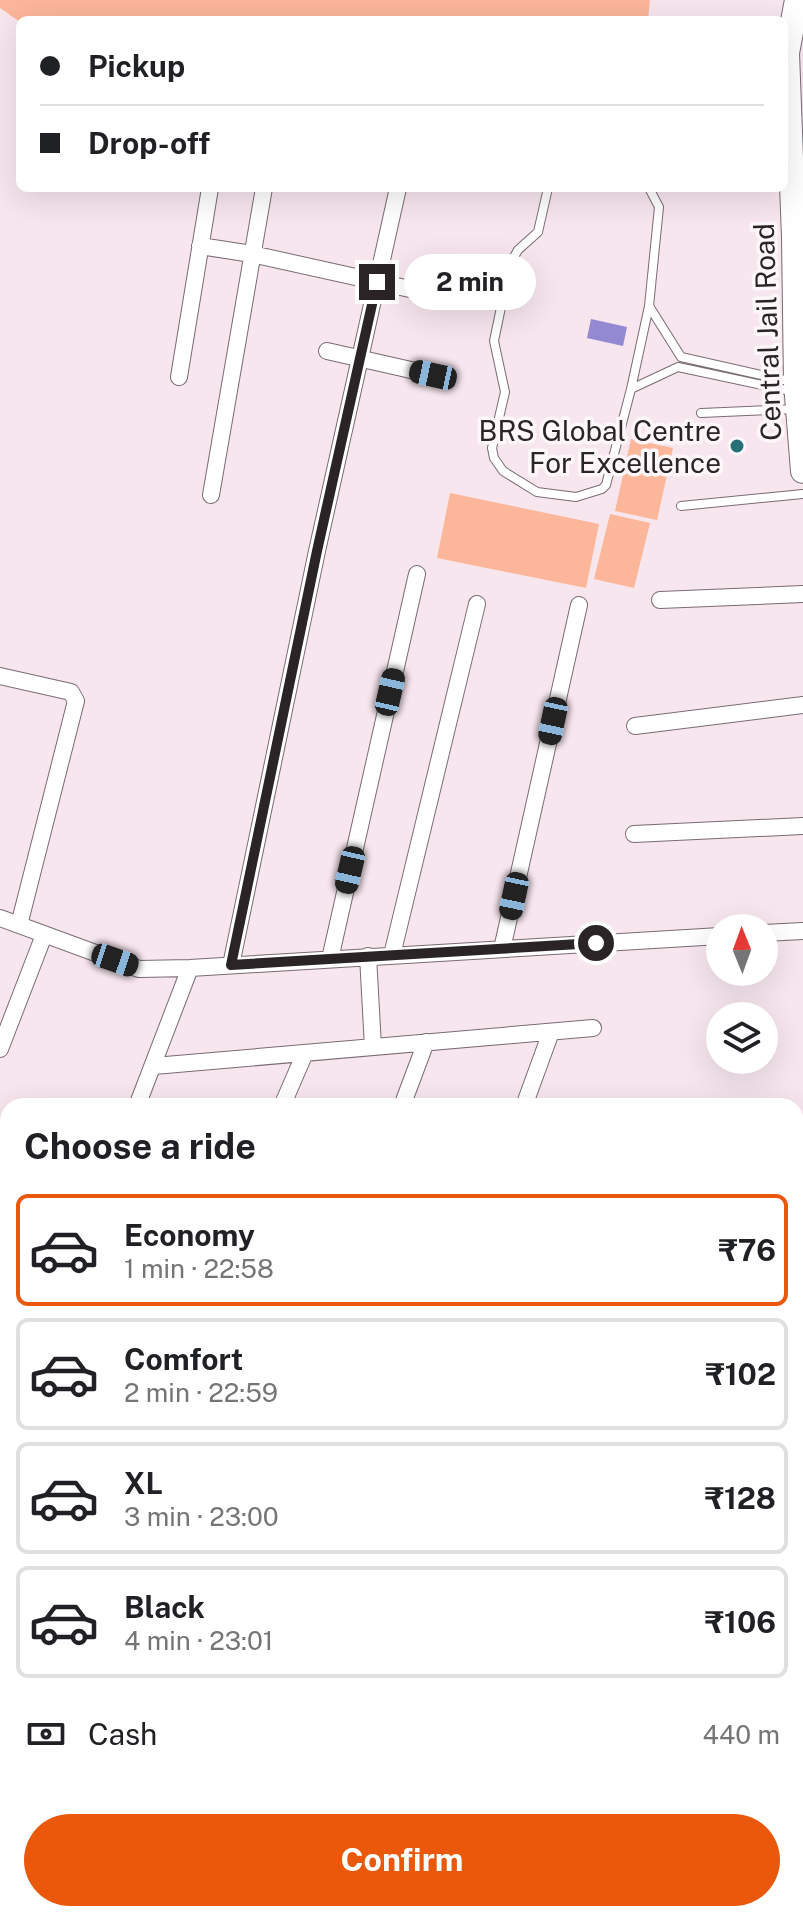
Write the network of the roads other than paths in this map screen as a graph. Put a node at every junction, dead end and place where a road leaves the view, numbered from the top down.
1 (797, 0) edge
2 (788, 48) edge
3 (788, 70) edge
4 (209, 192) edge
5 (263, 192) edge
6 (397, 192) edge
7 (547, 192) edge
8 (651, 192) edge
9 (798, 238) edge
10 (200, 246) junction
11 (252, 254) junction
12 (377, 282) junction
13 (455, 299) dead end
14 (649, 306) junction
15 (327, 351) dead end
16 (681, 357) junction
17 (359, 359) junction
18 (678, 367) junction
19 (433, 375) dead end
20 (179, 377) dead end
21 (631, 389) junction
22 (798, 399) edge
23 (701, 413) dead end
24 (803, 471) edge
25 (803, 494) edge
26 (211, 495) dead end
27 (681, 506) dead end
28 (417, 574) dead end
29 (803, 594) edge
30 (660, 600) dead end
31 (477, 604) dead end
32 (579, 605) dead end
33 (0, 676) edge
34 (803, 705) edge
35 (635, 726) dead end
36 (803, 826) edge
37 (634, 834) dead end
38 (0, 918) edge
39 (19, 925) junction
40 (803, 931) edge
41 (778, 932) edge
42 (44, 935) junction
43 (706, 937) edge
44 (502, 949) junction
45 (392, 955) junction
46 (368, 956) junction
47 (330, 959) junction
48 (231, 965) junction
49 (190, 968) junction
50 (593, 1028) dead end
51 (551, 1032) junction
52 (426, 1042) junction
53 (373, 1047) junction
54 (0, 1049) edge
55 (305, 1053) junction
56 (154, 1066) junction
57 (140, 1098) edge
58 (285, 1098) edge
59 (405, 1098) edge
60 (527, 1098) edge

1 - 2 main road, Central Jail Road
3 - 9 main road, Central Jail Road
4 - 10 street
5 - 11 street
6 - 12 street
7 - 21 lane
8 - 14 lane
9 - 22 main road, Central Jail Road
10 - 11 street
10 - 20 street
11 - 12 street
11 - 26 street
12 - 13 street
12 - 17 street
14 - 16 lane
14 - 21 lane
15 - 17 street
16 - 18 lane
16 - 22 lane
17 - 19 street
17 - 48 street
18 - 21 lane
18 - 22 lane
22 - 23 lane
22 - 24 main road, Central Jail Road
25 - 27 lane
28 - 47 street
29 - 30 street
31 - 45 street
32 - 44 street
33 - 39 street
34 - 35 street
36 - 37 street
38 - 39 street
39 - 42 street
40 - 41 street
42 - 49 street
42 - 54 street
43 - 44 street
44 - 45 street
45 - 46 street
46 - 47 street
46 - 53 street
47 - 48 street
48 - 49 street
49 - 56 street
50 - 51 street
51 - 52 street
51 - 60 street
52 - 53 street
52 - 59 street
53 - 55 street
55 - 56 street
55 - 58 street
56 - 57 street

